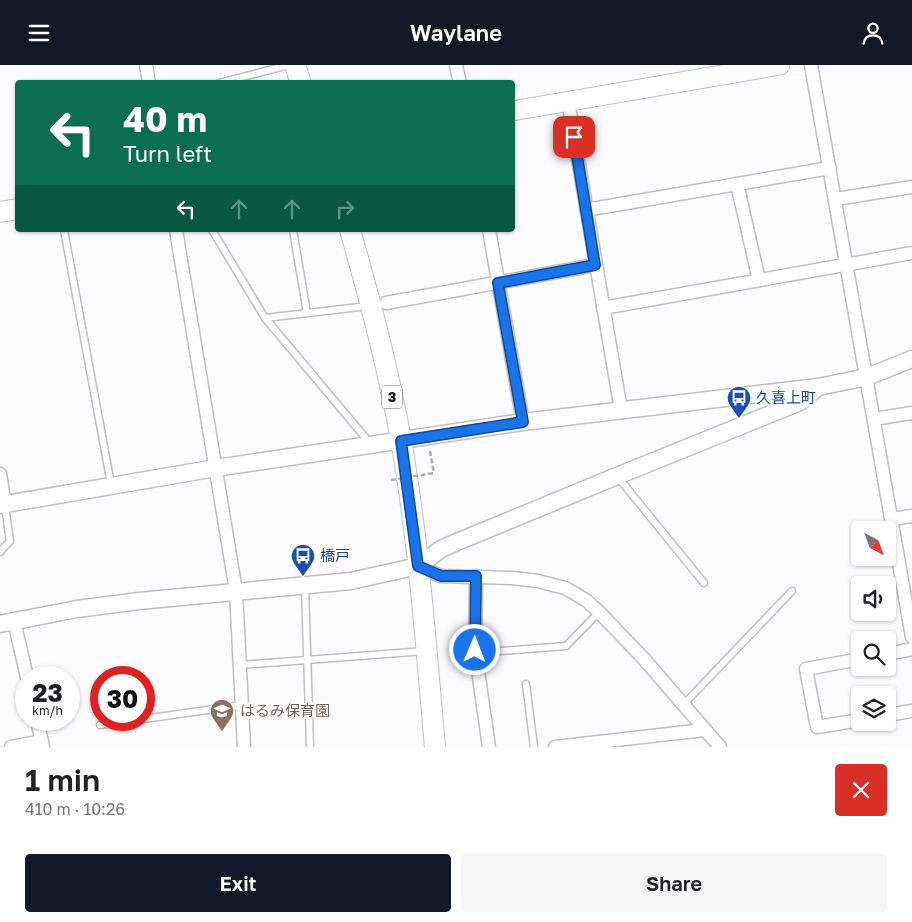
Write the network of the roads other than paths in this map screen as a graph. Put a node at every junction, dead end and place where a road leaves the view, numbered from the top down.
1 (146, 65) edge
2 (289, 65) edge
3 (295, 65) edge
4 (309, 65) edge
5 (456, 65) edge
6 (780, 65) edge
7 (812, 65) edge
8 (728, 69) edge
9 (148, 80) edge
10 (231, 80) edge
11 (300, 80) edge
12 (315, 80) edge
13 (459, 80) edge
14 (568, 101) junction
15 (515, 110) edge
16 (830, 169) junction
17 (737, 185) junction
18 (912, 187) edge
19 (836, 199) junction
20 (15, 210) edge
21 (586, 211) junction
22 (0, 212) edge
23 (64, 232) edge
24 (176, 232) edge
25 (213, 232) edge
26 (293, 232) edge
27 (351, 232) edge
28 (365, 232) edge
29 (489, 232) edge
30 (912, 253) edge
31 (847, 264) junction
32 (595, 265) junction
33 (759, 280) junction
34 (498, 283) junction
35 (379, 304) junction
36 (603, 309) junction
37 (307, 313) junction
38 (265, 318) junction
39 (912, 359) edge
40 (867, 377) junction
41 (818, 387) junction
42 (620, 410) junction
43 (912, 413) edge
44 (874, 419) junction
45 (523, 422) junction
46 (415, 444) junction
47 (371, 445) junction
48 (216, 468) junction
49 (0, 474) edge
50 (616, 475) junction
51 (112, 486) junction
52 (3, 505) edge
53 (912, 516) edge
54 (892, 519) junction
55 (0, 552) edge
56 (426, 565) junction
57 (476, 576) junction
58 (704, 583) dead end
59 (305, 585) junction
60 (236, 591) junction
61 (792, 591) dead end
62 (599, 612) junction
63 (910, 614) edge
64 (7, 623) edge
65 (912, 637) edge
66 (912, 649) edge
67 (426, 651) junction
68 (896, 652) edge
69 (475, 653) junction
70 (308, 660) junction
71 (851, 661) edge
72 (240, 665) junction
73 (23, 666) edge
74 (526, 684) dead end
75 (242, 705) junction
76 (683, 705) junction
77 (912, 711) edge
78 (896, 714) edge
79 (155, 717) edge
80 (851, 721) edge
81 (704, 730) junction
82 (39, 731) edge
83 (42, 744) edge
84 (11, 747) edge
85 (244, 747) edge
86 (310, 747) edge
87 (435, 747) edge
88 (448, 747) edge
89 (489, 747) edge
90 (534, 747) edge
91 (554, 747) edge
92 (720, 747) edge

1 - 9 street
2 - 10 lane
3 - 11 main road
4 - 12 main road
5 - 13 street
6 - 8 main road
7 - 16 street
8 - 14 main road
14 - 15 main road
14 - 21 street
16 - 17 street
16 - 19 street
17 - 21 street
17 - 33 street
18 - 19 street
19 - 31 street
20 - 22 main road
21 - 32 street
23 - 51 lane
24 - 48 street
25 - 38 lane
26 - 37 lane
27 - 35 main road, 3
28 - 35 main road, 3
29 - 34 street
30 - 31 street
31 - 33 street
31 - 40 street
32 - 34 street
32 - 36 street
33 - 36 street
34 - 35 street
34 - 45 street
35 - 37 lane
35 - 46 main road, 3
36 - 42 street
37 - 38 lane
38 - 47 lane
39 - 40 street
40 - 41 street
40 - 44 street
41 - 42 street
41 - 50 street
42 - 45 street
43 - 44 street
44 - 54 street
45 - 46 street
46 - 47 street
46 - 56 main road, 3
47 - 48 street
48 - 51 street
48 - 60 street
49 - 52 street
50 - 56 street
50 - 58 lane
51 - 52 street
52 - 55 lane
53 - 54 street
54 - 63 street
56 - 57 street
56 - 59 street
56 - 67 main road, 3
56 - 88 main road, 3
57 - 62 street
57 - 69 street
59 - 60 street
59 - 70 lane
60 - 64 street
60 - 72 street
61 - 76 lane
62 - 69 lane
62 - 76 street
63 - 65 street
64 - 73 street
66 - 68 street
67 - 70 lane
67 - 87 main road, 3
69 - 89 street
70 - 72 lane
70 - 86 lane
71 - 80 street
72 - 75 street
74 - 90 lane
75 - 79 lane
75 - 85 street
76 - 81 street
77 - 78 street
81 - 91 street
81 - 92 street
82 - 83 street
83 - 84 street

